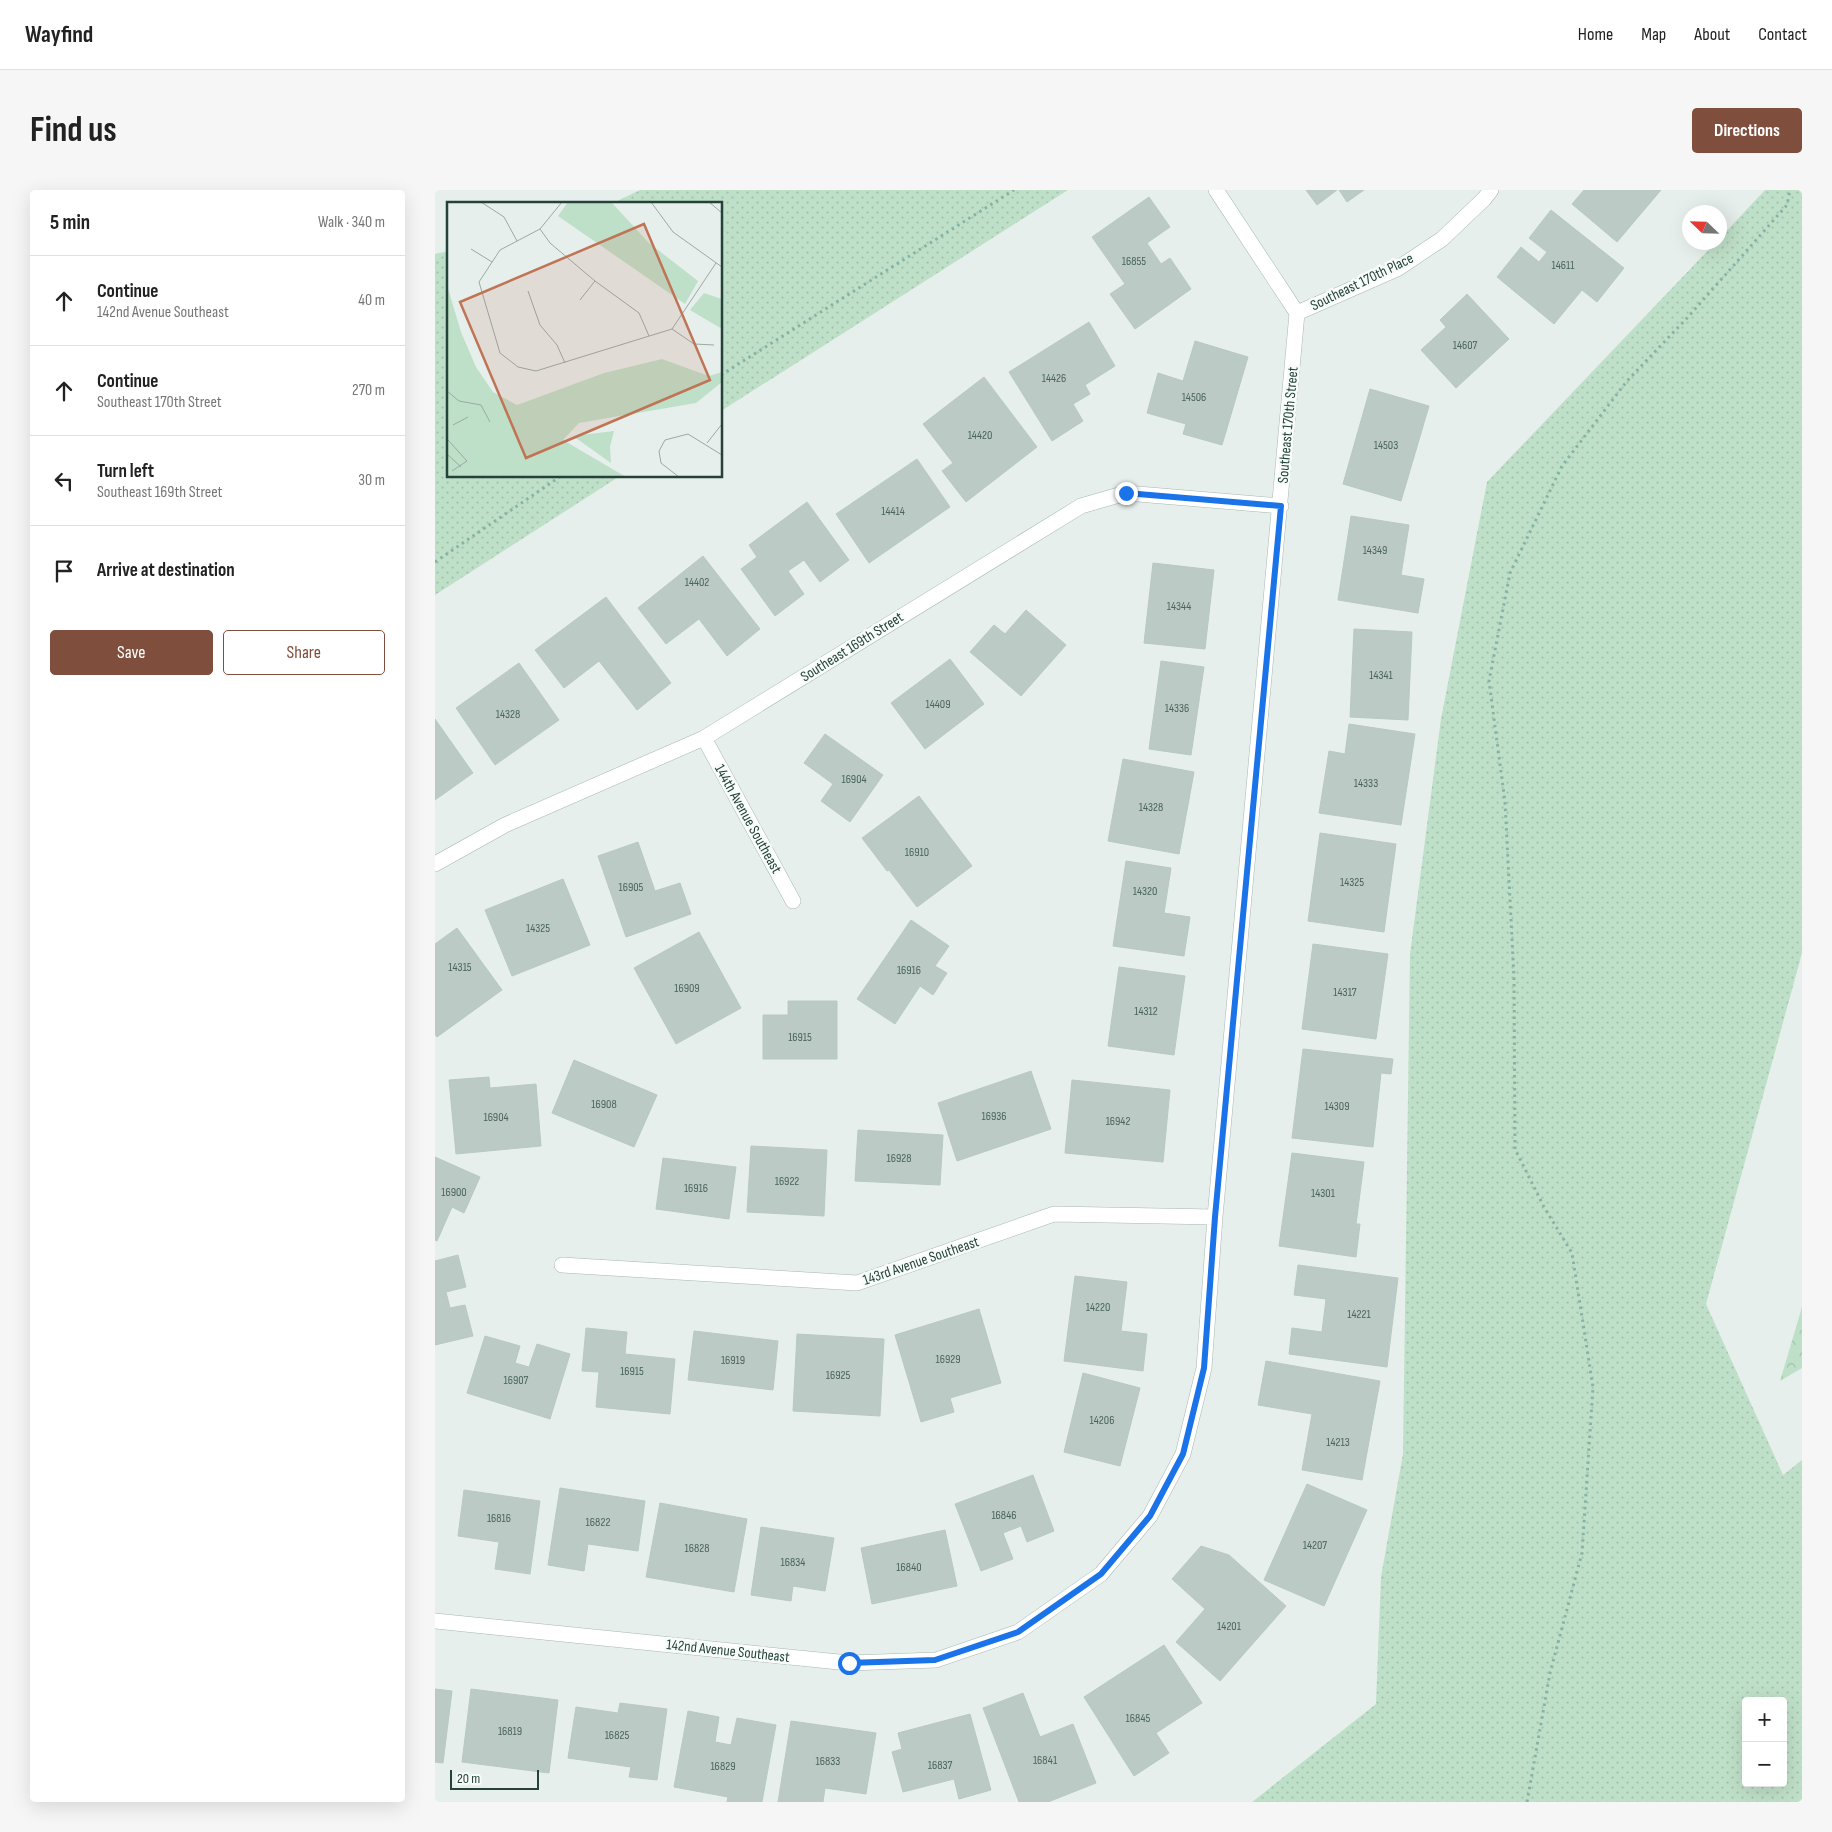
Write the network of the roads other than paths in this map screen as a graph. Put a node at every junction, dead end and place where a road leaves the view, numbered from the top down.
1 (1216, 190) edge
2 (1491, 190) edge
3 (1297, 313) junction
4 (1281, 506) junction
5 (704, 738) junction
6 (435, 864) edge
7 (793, 901) dead end
8 (1215, 1217) junction
9 (563, 1265) dead end
10 (435, 1621) edge
11 (1018, 1632) joint

1 - 3 street
2 - 3 street, Southeast 170th Place
3 - 4 street, Southeast 170th Street
4 - 5 street, Southeast 169th Street
4 - 8 street, Southeast 170th Street
5 - 6 street, Southeast 169th Street
5 - 7 street, 144th Avenue Southeast
8 - 9 street, 143rd Avenue Southeast
8 - 11 street, Southeast 170th Street
10 - 11 street, 142nd Avenue Southeast

